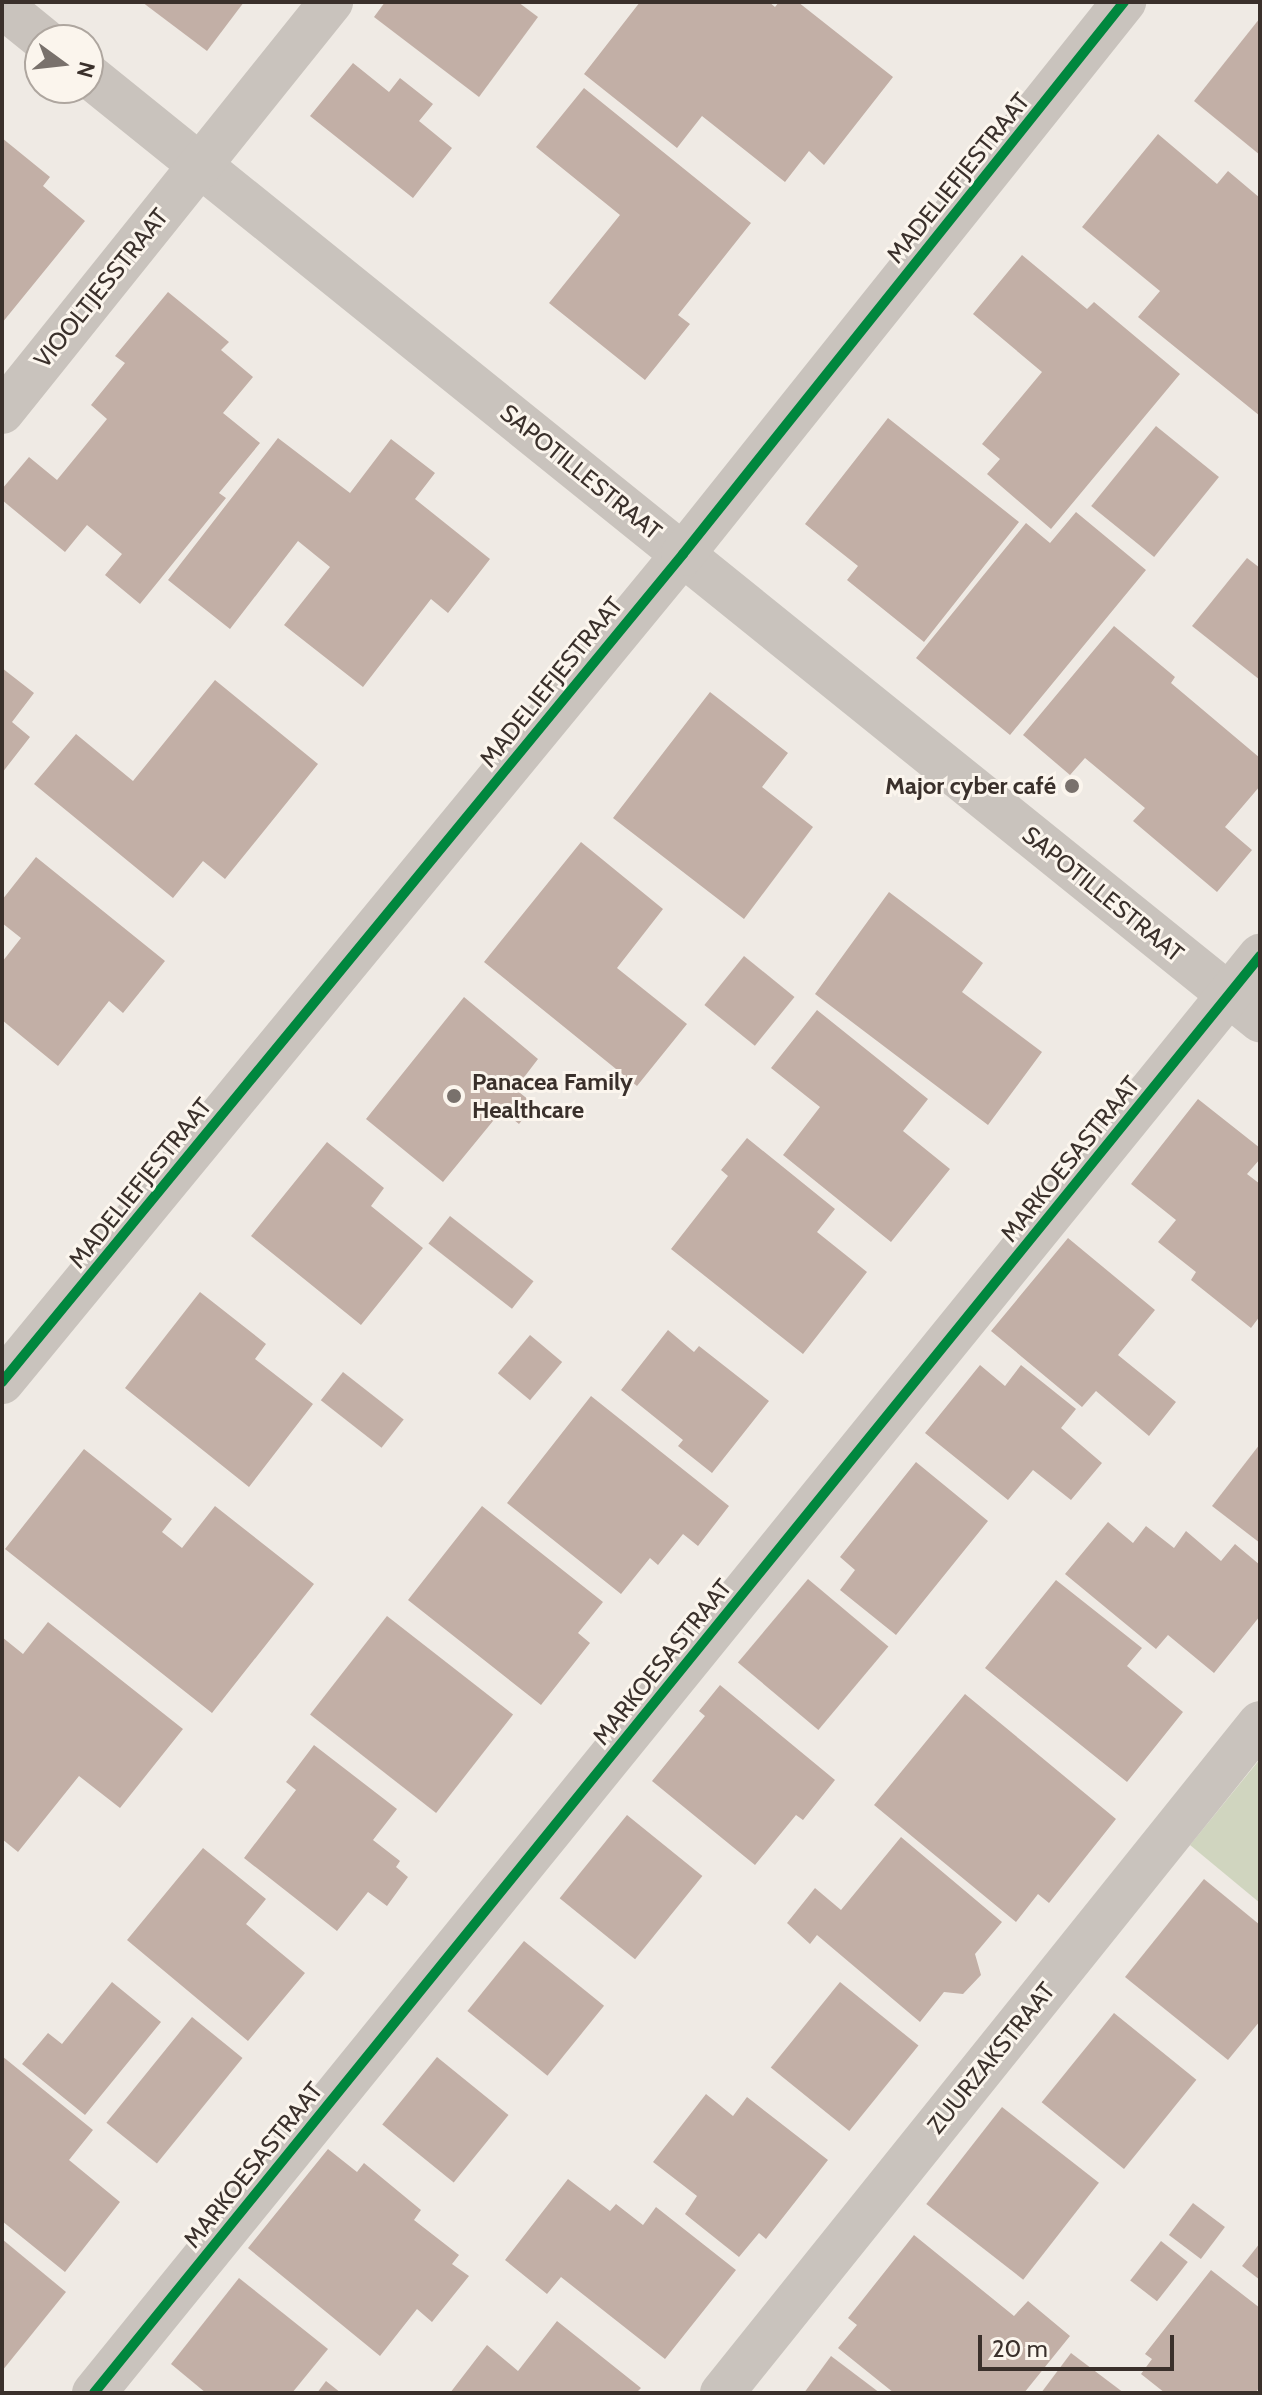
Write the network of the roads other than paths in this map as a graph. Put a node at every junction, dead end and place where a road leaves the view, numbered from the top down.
1 (331, 2) edge
2 (1124, 2) edge
3 (2, 6) edge
4 (24, 24) edge
5 (104, 88) edge
6 (200, 164) junction
7 (2, 412) edge
8 (683, 554) junction
9 (1260, 956) edge
10 (1244, 1008) edge
11 (2, 1382) edge
12 (1260, 1723) edge
13 (94, 2393) edge
14 (722, 2393) edge

1 - 6 street, VIOOLTJESSTRAAT
2 - 8 street, MADELIEFJESTRAAT
3 - 4 street
5 - 6 street, SAPOTILLESTRAAT
6 - 7 street, VIOOLTJESSTRAAT
6 - 8 street, SAPOTILLESTRAAT
8 - 10 street, SAPOTILLESTRAAT
8 - 11 street, MADELIEFJESTRAAT
9 - 10 street, MARKOESASTRAAT
10 - 13 street, MARKOESASTRAAT
12 - 14 street, ZUURZAKSTRAAT

